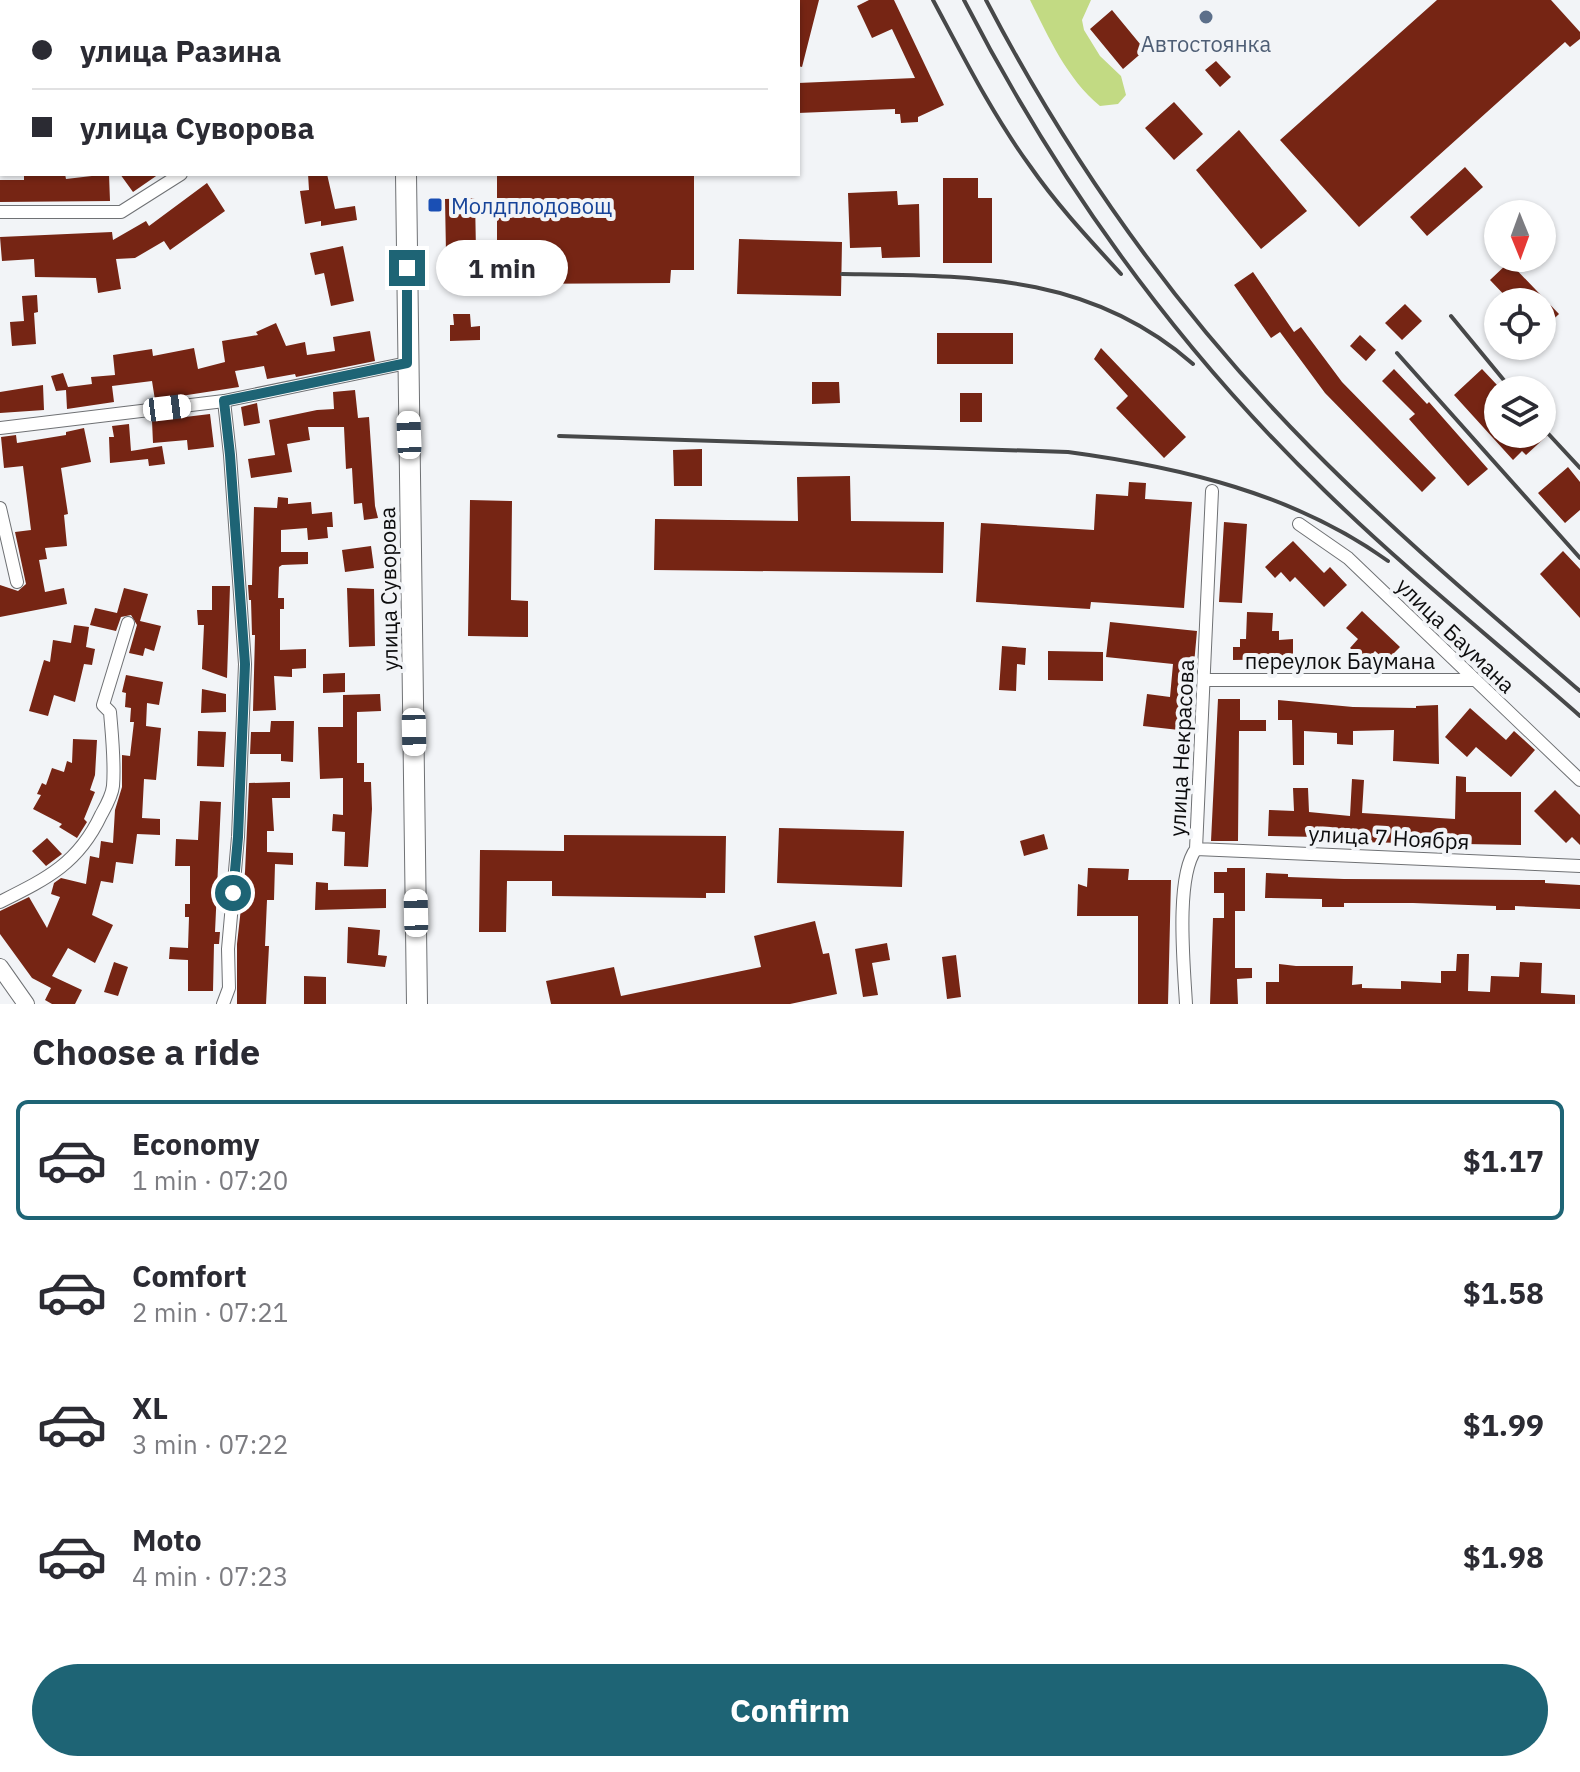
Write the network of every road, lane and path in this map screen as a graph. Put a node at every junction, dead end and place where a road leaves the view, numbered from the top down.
1 (178, 176) edge
2 (406, 176) edge
3 (0, 212) edge
4 (407, 363) junction
5 (224, 401) junction
6 (0, 428) edge
7 (1212, 491) dead end
8 (0, 508) edge
9 (1299, 524) dead end
10 (17, 582) dead end
11 (128, 623) dead end
12 (1204, 680) junction
13 (1475, 680) junction
14 (1580, 780) edge
15 (1196, 849) junction
16 (1580, 866) edge
17 (0, 902) edge
18 (0, 967) edge
19 (26, 1004) edge
20 (223, 1004) edge
21 (417, 1004) edge
22 (1186, 1004) edge

1 - 3 street
2 - 4 main road, улица Суворова
4 - 5 street
4 - 21 main road, улица Суворова
5 - 6 street
5 - 20 street
7 - 12 street, улица Некрасова
8 - 10 street
9 - 13 street, улица Баумана
11 - 17 street
12 - 13 street, переулок Баумана
12 - 15 street, улица Некрасова
13 - 14 street, улица Баумана
15 - 16 street, улица 7 Ноября
15 - 22 street, улица Некрасова
18 - 19 street

